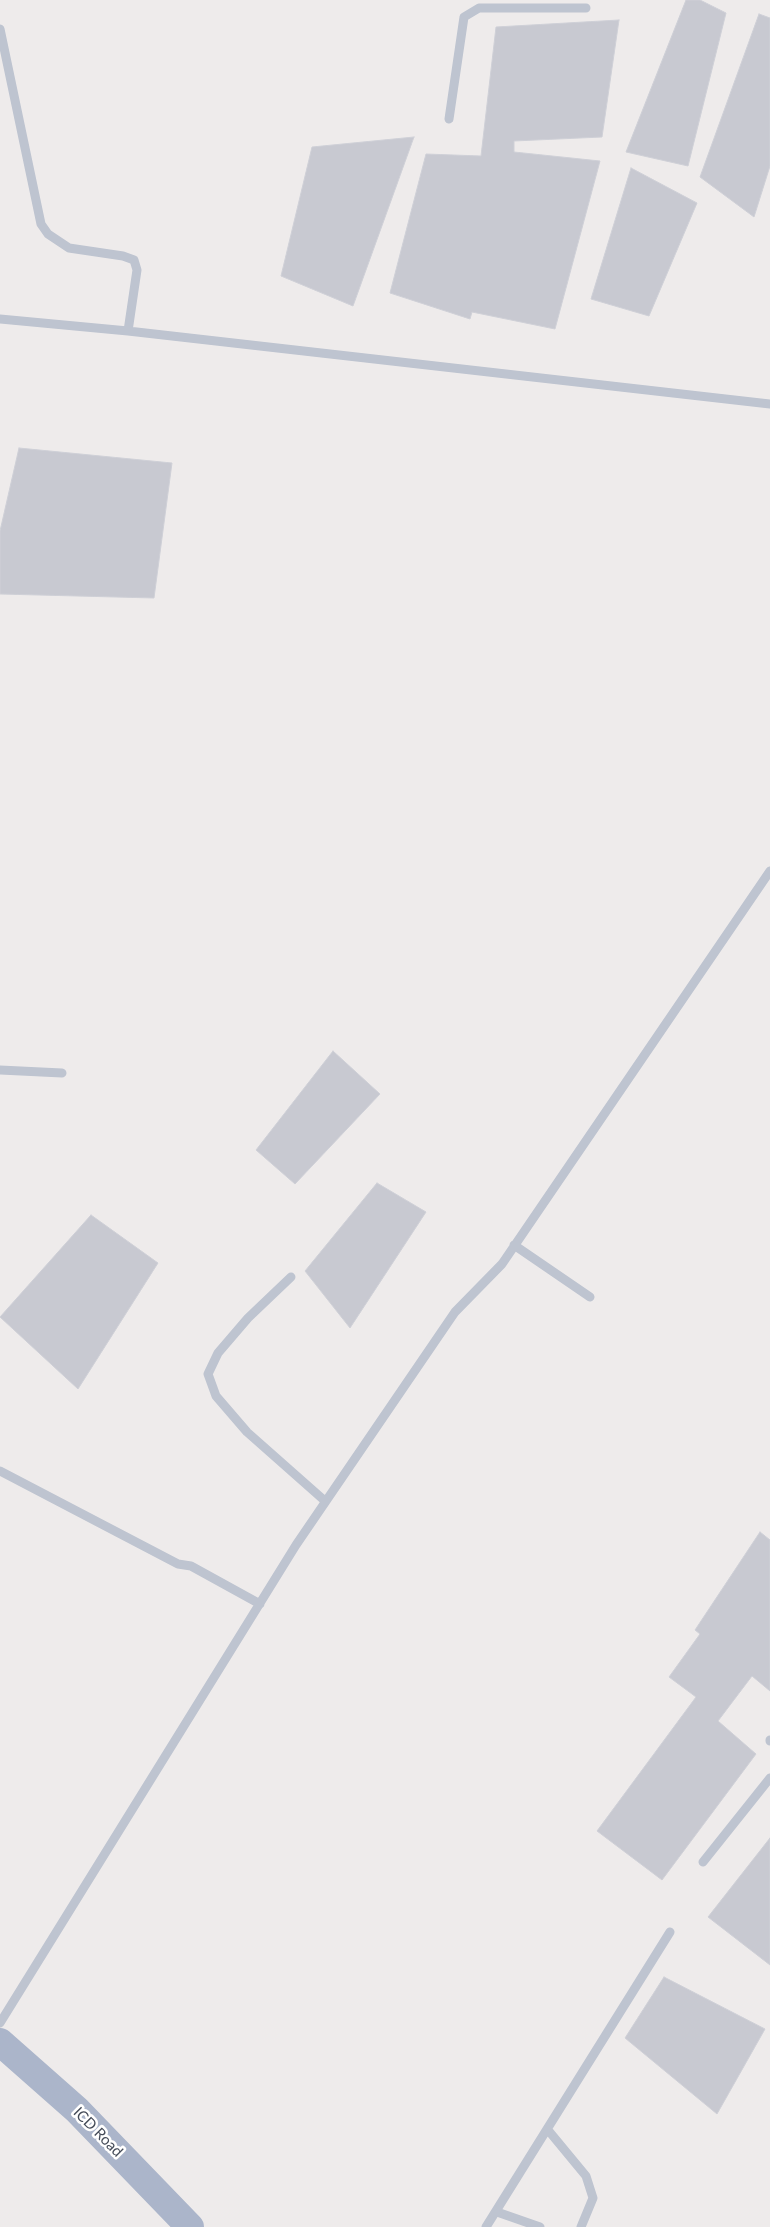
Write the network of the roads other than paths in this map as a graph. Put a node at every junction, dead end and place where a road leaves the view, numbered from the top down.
1 (499, 4) edge
2 (586, 8) dead end
3 (0, 29) edge
4 (449, 119) dead end
5 (0, 318) edge
6 (128, 331) junction
7 (770, 404) edge
8 (770, 870) edge
9 (0, 1070) edge
10 (62, 1073) dead end
11 (514, 1245) junction
12 (291, 1277) dead end
13 (590, 1297) dead end
14 (0, 1471) edge
15 (325, 1501) junction
16 (260, 1604) junction
17 (770, 1778) edge
18 (703, 1862) dead end
19 (670, 1932) dead end
20 (0, 2023) edge
21 (0, 2042) edge
22 (548, 2130) junction
23 (497, 2212) junction
24 (190, 2227) edge
25 (486, 2227) edge
26 (540, 2227) edge
27 (581, 2227) edge

1 - 2 lane
1 - 4 lane
3 - 6 lane
5 - 6 lane
6 - 7 lane
8 - 11 lane
9 - 10 lane
11 - 13 lane
11 - 15 lane
12 - 15 lane
14 - 16 lane
15 - 16 lane
16 - 20 lane
17 - 18 lane
19 - 22 lane
21 - 24 main road, ICD Road
22 - 23 lane
22 - 27 lane
23 - 25 lane
23 - 26 lane

